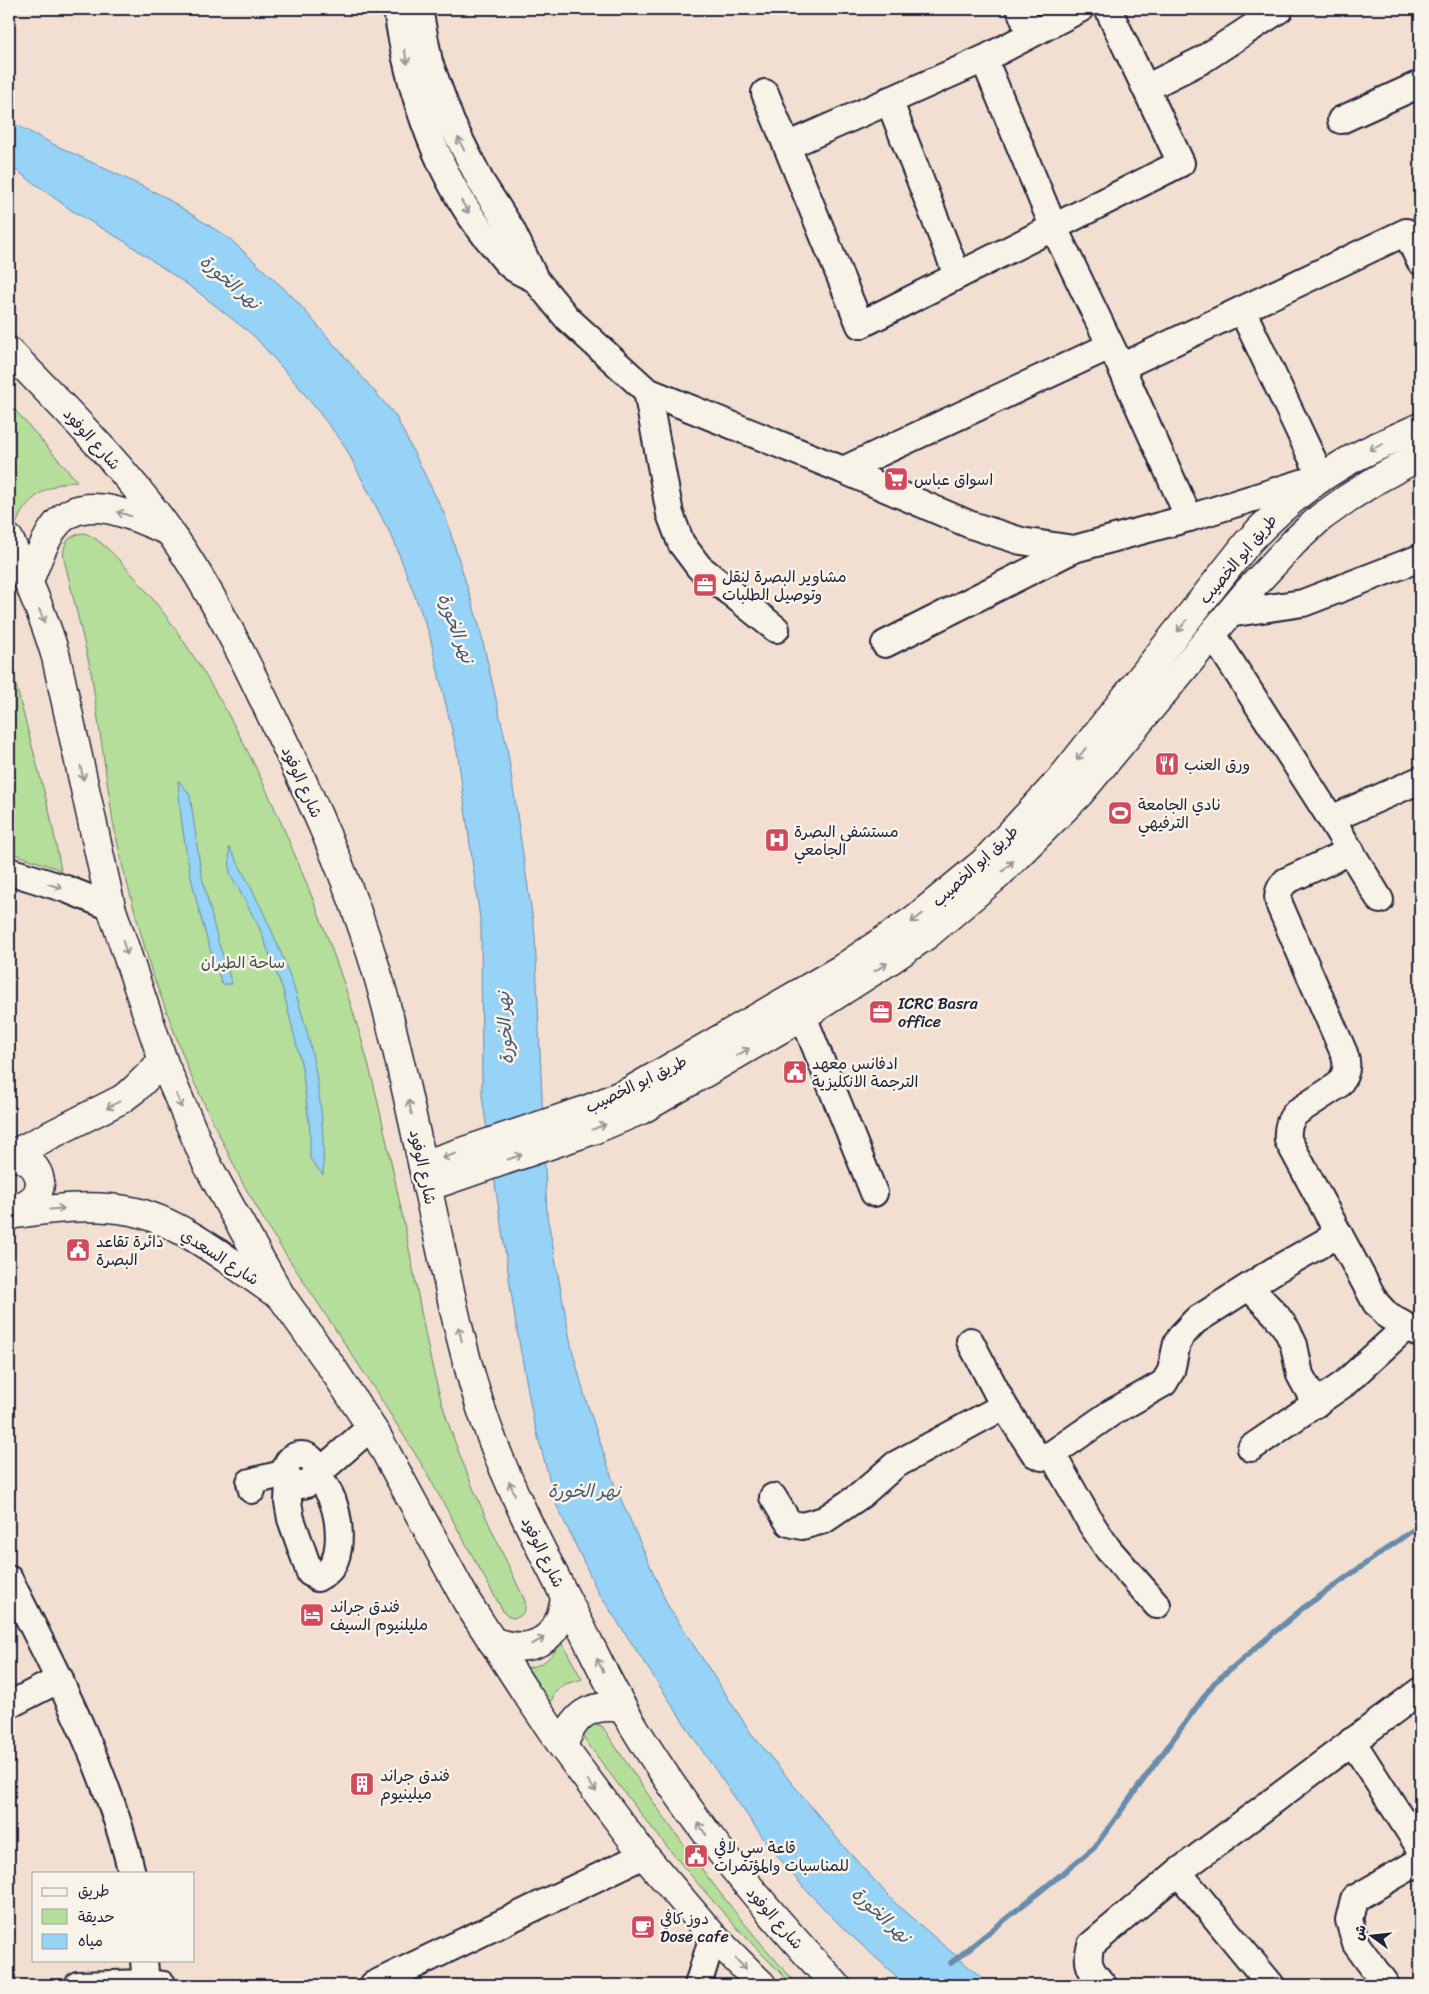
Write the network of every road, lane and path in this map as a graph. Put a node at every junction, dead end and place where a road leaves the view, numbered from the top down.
1 (397, 9) edge
2 (418, 9) edge
3 (1020, 9) edge
4 (1080, 9) edge
5 (1108, 9) edge
6 (1271, 11) edge
7 (1030, 34) junction
8 (984, 58) junction
9 (1420, 84) edge
10 (1146, 88) junction
11 (765, 93) dead end
12 (889, 100) junction
13 (1341, 120) dead end
14 (787, 146) junction
15 (1053, 226) junction
16 (1420, 261) edge
17 (957, 275) junction
18 (534, 279) junction
19 (1242, 310) junction
20 (9, 351) edge
21 (1116, 357) junction
22 (647, 391) junction
23 (1420, 427) edge
24 (1420, 456) edge
25 (843, 470) junction
26 (1321, 477) junction
27 (1189, 518) junction
28 (170, 532) junction
29 (9, 539) edge
30 (1074, 550) junction
31 (1420, 558) edge
32 (29, 581) junction
33 (1220, 623) junction
34 (776, 629) dead end
35 (885, 644) dead end
36 (1420, 780) edge
37 (1070, 787) junction
38 (1331, 819) junction
39 (1351, 851) junction
40 (9, 871) edge
41 (1380, 900) dead end
42 (111, 907) junction
43 (803, 1016) junction
44 (163, 1061) junction
45 (552, 1132) junction
46 (9, 1156) edge
47 (425, 1176) junction
48 (874, 1193) dead end
49 (9, 1214) edge
50 (1339, 1234) junction
51 (1249, 1287) junction
52 (281, 1296) junction
53 (1413, 1330) edge
54 (970, 1341) dead end
55 (1316, 1404) junction
56 (1004, 1406) junction
57 (371, 1427) junction
58 (1251, 1448) dead end
59 (1052, 1454) junction
60 (316, 1473) junction
61 (288, 1476) junction
62 (252, 1490) dead end
63 (773, 1497) dead end
64 (9, 1579) edge
65 (565, 1597) junction
66 (1158, 1605) dead end
67 (492, 1640) junction
68 (60, 1680) junction
69 (1420, 1691) edge
70 (9, 1705) edge
71 (623, 1708) junction
72 (1352, 1741) junction
73 (563, 1747) junction
74 (1420, 1848) edge
75 (644, 1855) junction
76 (1420, 1861) edge
77 (132, 1872) edge
78 (1178, 1872) junction
79 (713, 1936) junction
80 (150, 1978) edge
81 (78, 1985) edge
82 (373, 1985) edge
83 (698, 1985) edge
84 (762, 1985) edge
85 (836, 1985) edge
86 (1103, 1985) edge
87 (1271, 1985) edge
88 (1386, 1985) edge

1 -> 18 street
18 -> 2 street
3 - 7 street
4 - 7 street
5 - 10 street
6 - 10 street
7 - 8 street
8 - 12 street
8 - 15 street
9 - 13 street
10 - 15 street
11 - 14 street
12 - 14 street
12 - 17 street
14 - 17 street
15 - 17 street
15 - 21 street
16 - 19 street
18 - 22 street
19 - 21 street
19 - 26 street
20 - 28 main road, شارع الوفود
21 - 25 street
21 - 27 street
22 - 25 street
22 - 34 street
23 -> 26 main road, طريق ابو الخصيب
24 - 33 main road, طريق ابو الخصيب
25 - 30 street
26 - 27 street
26 -> 37 main road, طريق ابو الخصيب
27 - 30 street
28 -> 32 main road
47 -> 28 main road, شارع الوفود
29 - 32 main road
30 - 35 street
31 - 33 street
32 -> 42 main road
33 - 37 main road, طريق ابو الخصيب
33 - 38 street
36 - 38 street
43 -> 37 main road, طريق ابو الخصيب
37 -> 45 main road, طريق ابو الخصيب
38 - 39 street
39 - 41 street
39 - 50 street
40 -> 42 street
42 -> 44 main road
45 -> 43 main road, طريق ابو الخصيب
43 - 48 street
44 -> 46 main road
44 -> 52 main road
45 - 47 main road, طريق ابو الخصيب
46 - 49 main road
65 -> 47 main road, شارع الوفود
49 -> 52 main road, شارع السعدي
50 - 51 street
50 - 53 street
51 - 55 street
51 - 59 street
52 - 57 main road
53 - 55 street
54 - 56 street
55 - 58 street
56 - 59 street
56 - 63 street
57 - 60 street
57 - 67 main road
59 - 66 street
60 - 61 street
60 - 61 street
61 - 62 street
64 - 68 street
67 -> 65 main road
71 -> 65 main road, شارع الوفود
67 - 73 main road
68 - 70 street
68 - 77 street
69 - 72 street
71 - 73 main road
85 -> 71 main road, شارع الوفود
72 - 74 street
72 - 78 street
73 -> 75 main road
75 - 79 main road
75 - 82 street
76 - 88 street
78 - 86 street
78 - 87 street
79 - 83 street
79 -> 84 main road
80 - 81 street

